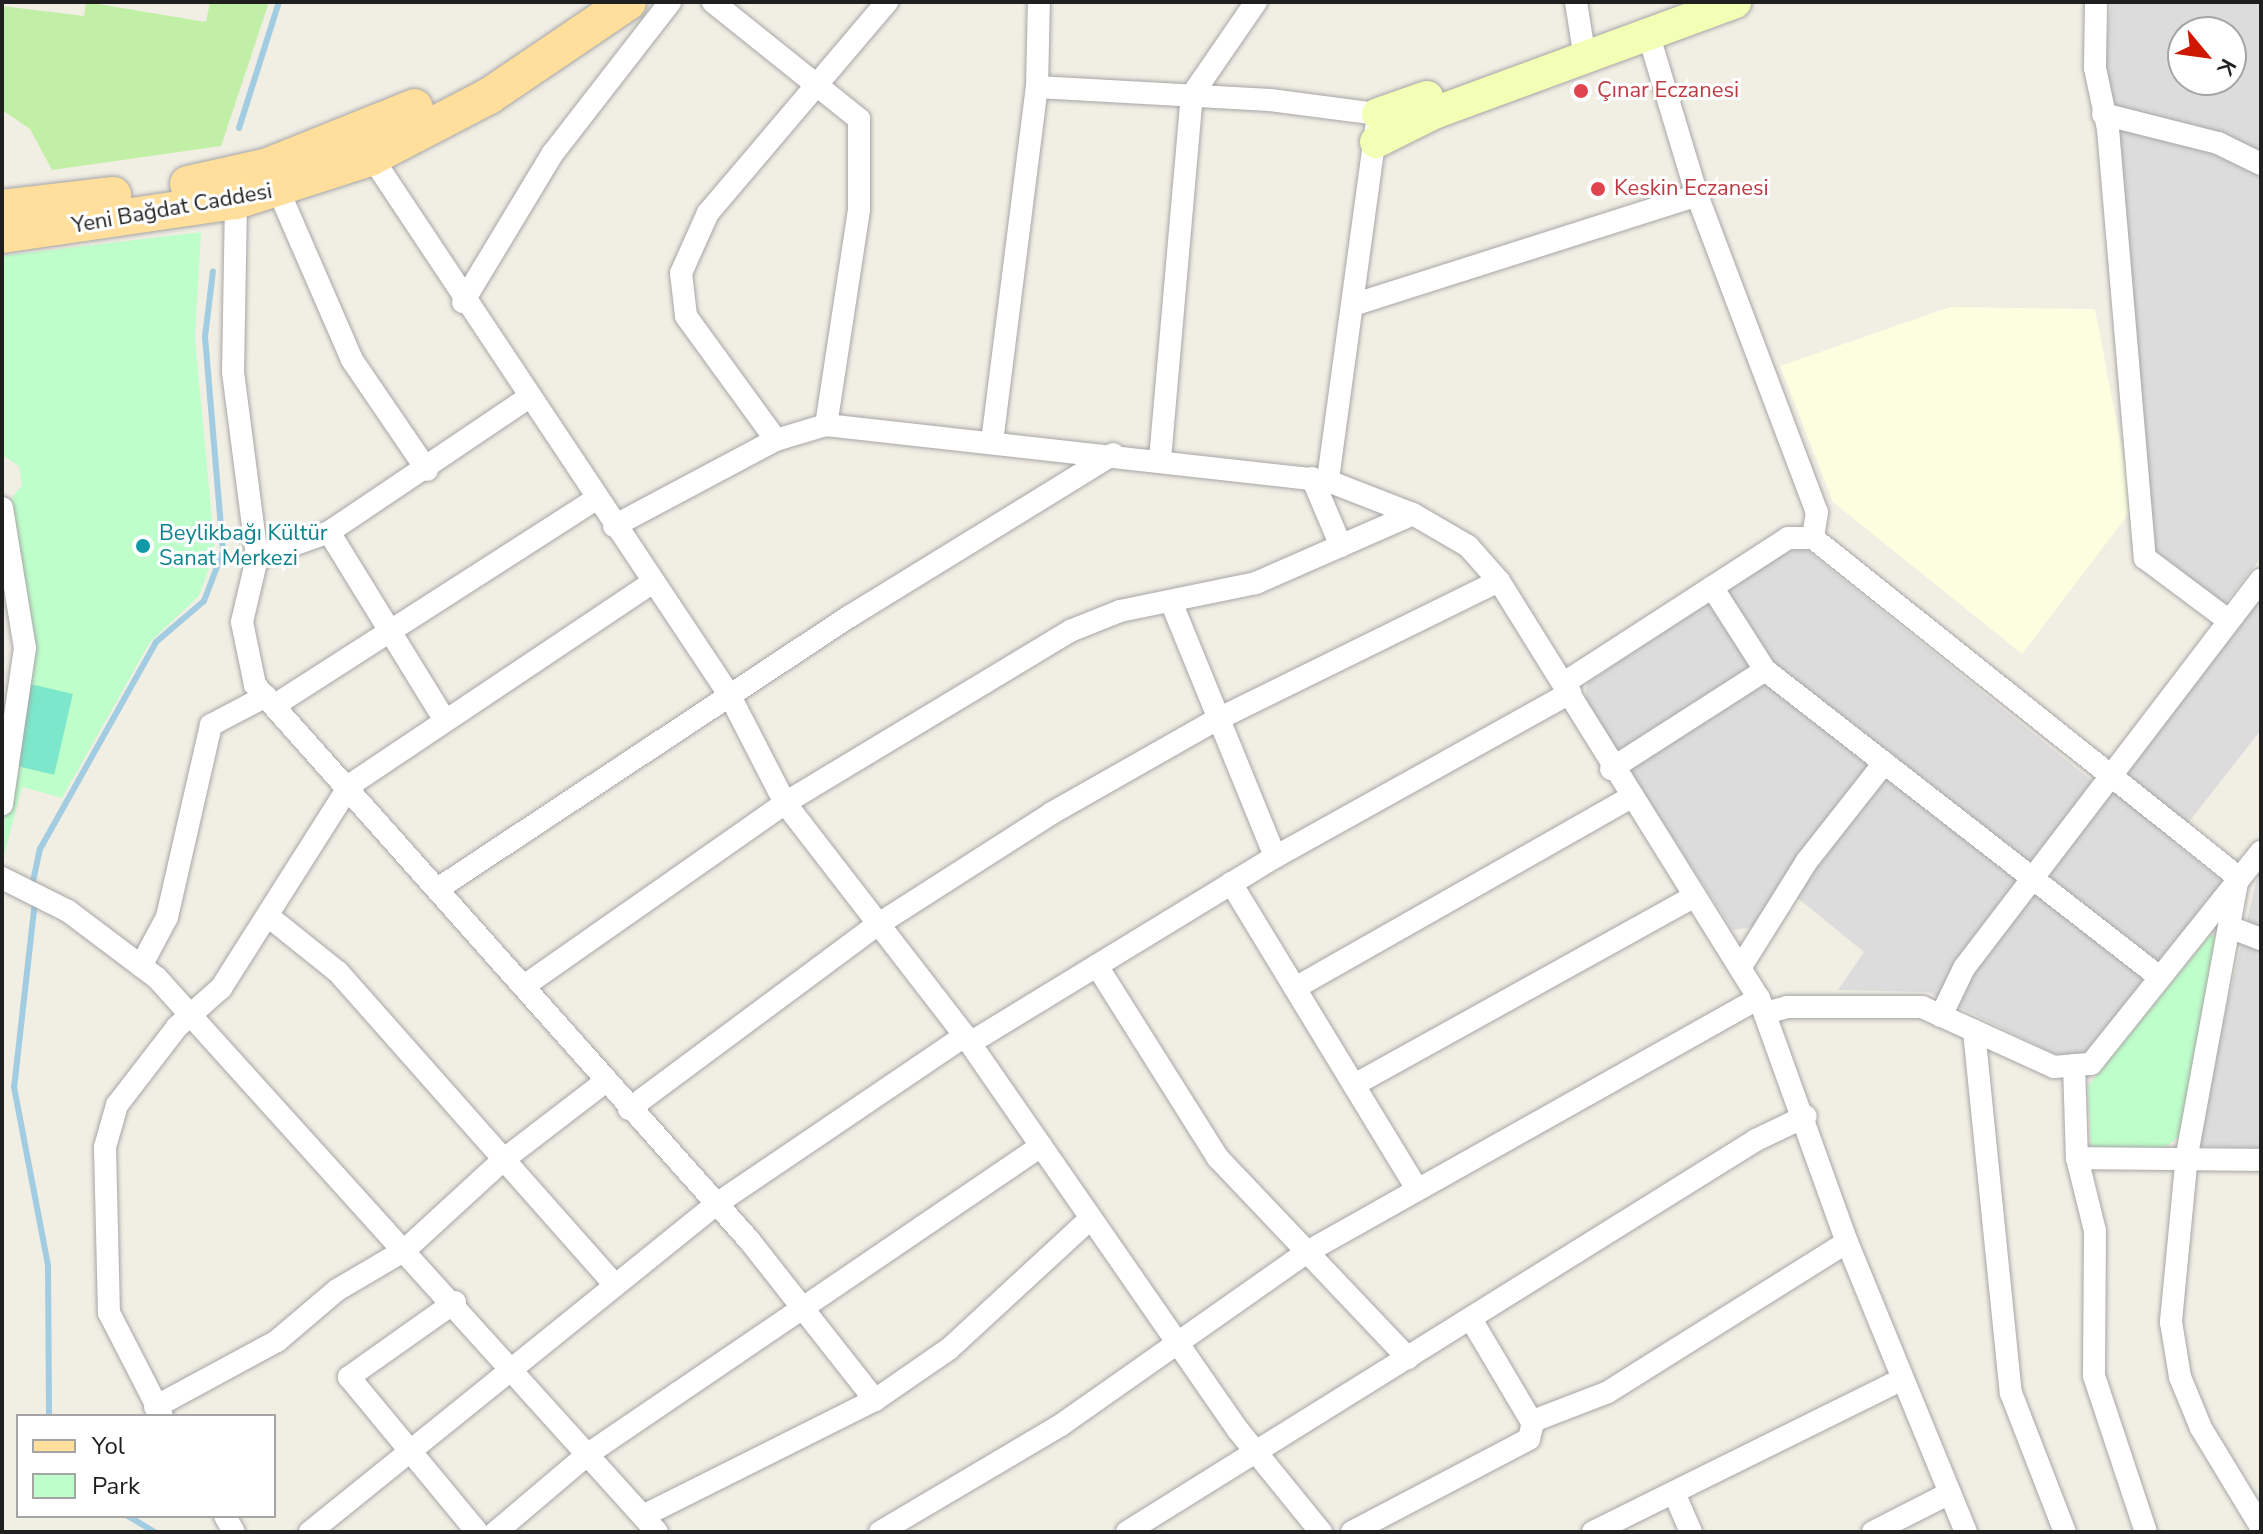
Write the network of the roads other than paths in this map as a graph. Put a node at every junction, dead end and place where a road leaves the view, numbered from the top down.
1 (591, 2) edge
2 (628, 2) edge
3 (670, 2) edge
4 (713, 2) edge
5 (887, 2) edge
6 (1039, 2) edge
7 (1256, 2) edge
8 (1576, 2) edge
9 (1686, 2) edge
10 (1735, 2) edge
11 (2096, 2) edge
12 (1648, 33) junction
13 (1584, 51) junction
14 (815, 82) junction
15 (1037, 87) junction
16 (1192, 95) junction
17 (2103, 114) junction
18 (1377, 128) junction
19 (365, 147) junction
20 (2261, 164) edge
21 (273, 179) junction
22 (1697, 195) junction
23 (236, 201) junction
24 (2, 208) edge
25 (2, 235) edge
26 (463, 302) junction
27 (1353, 305) junction
28 (528, 398) junction
29 (826, 425) junction
30 (776, 440) junction
31 (992, 442) junction
32 (1113, 454) junction
33 (1160, 459) junction
34 (427, 470) junction
35 (1320, 479) junction
36 (596, 499) junction
37 (2, 508) edge
38 (1413, 514) junction
39 (614, 526) junction
40 (329, 532) junction
41 (1813, 538) junction
42 (1341, 546) junction
43 (257, 558) junction
44 (2261, 579) edge
45 (1499, 581) junction
46 (652, 583) junction
47 (1712, 587) junction
48 (1172, 604) junction
49 (2228, 620) junction
50 (391, 632) junction
51 (1765, 670) junction
52 (1567, 688) junction
53 (730, 696) junction
54 (270, 701) junction
55 (443, 717) junction
56 (1216, 720) junction
57 (1884, 763) junction
58 (1611, 769) junction
59 (2110, 775) junction
60 (350, 785) junction
61 (1629, 798) junction
62 (785, 803) junction
63 (2, 804) edge
64 (2261, 852) edge
65 (1275, 857) junction
66 (2031, 877) junction
67 (2238, 877) junction
68 (2, 878) edge
69 (1231, 883) junction
70 (439, 888) junction
71 (1692, 898) junction
72 (268, 916) junction
73 (874, 927) junction
74 (2232, 928) junction
75 (2261, 939) edge
76 (1742, 965) junction
77 (141, 966) junction
78 (1097, 966) junction
79 (2159, 977) junction
80 (524, 986) junction
81 (1295, 988) junction
82 (1762, 1006) junction
83 (190, 1014) junction
84 (1941, 1016) junction
85 (1974, 1031) junction
86 (968, 1040) junction
87 (2074, 1065) junction
88 (606, 1081) junction
89 (1354, 1085) junction
90 (629, 1109) junction
91 (1806, 1116) junction
92 (1041, 1146) junction
93 (2187, 1155) junction
94 (2077, 1158) junction
95 (503, 1160) junction
96 (2261, 1160) edge
97 (1417, 1189) junction
98 (715, 1205) junction
99 (1091, 1218) junction
100 (1847, 1242) junction
101 (405, 1250) junction
102 (1307, 1252) junction
103 (614, 1284) junction
104 (455, 1302) junction
105 (802, 1307) junction
106 (1471, 1319) junction
107 (1176, 1341) junction
108 (1408, 1358) junction
109 (512, 1365) junction
110 (1902, 1379) junction
111 (875, 1400) junction
112 (158, 1412) edge
113 (1533, 1424) junction
114 (1255, 1450) junction
115 (409, 1451) junction
116 (588, 1454) junction
117 (2261, 1485) edge
118 (1950, 1493) junction
119 (1675, 1495) junction
120 (2256, 1518) edge
121 (650, 1524) edge
122 (310, 1532) edge
123 (477, 1532) edge
124 (496, 1532) edge
125 (880, 1532) edge
126 (1127, 1532) edge
127 (1321, 1532) edge
128 (1352, 1532) edge
129 (1593, 1532) edge
130 (1691, 1532) edge
131 (1873, 1532) edge
132 (1966, 1532) edge
133 (2065, 1532) edge
134 (2146, 1532) edge

1 - 19 main road, Yeni Bağdat Caddesi
2 - 19 main road, Yeni Bağdat Caddesi
3 - 26 street
4 - 14 street
5 - 14 street
6 - 15 street
7 - 16 street
8 - 13 street
9 - 13 main road
10 - 12 main road
11 - 17 street
12 - 13 main road
12 - 22 street
13 - 18 main road
14 - 29 street
14 - 30 street
15 - 16 street
15 - 31 street
16 - 18 street
16 - 33 street
17 - 20 street
17 - 49 street
18 - 27 street
19 - 21 main road, Yeni Bağdat Caddesi
19 - 26 street
21 - 23 main road, Yeni Bağdat Caddesi
21 - 24 main road, Yeni Bağdat Caddesi
21 - 34 street
22 - 27 street
22 - 41 street
23 - 25 main road, Yeni Bağdat Caddesi
23 - 43 street
26 - 28 street
27 - 35 street
28 - 34 street
28 - 36 street
29 - 30 street
29 - 31 street
30 - 39 street
31 - 32 street
32 - 33 street
32 - 53 street
33 - 35 street
34 - 40 street
35 - 38 street
35 - 42 street
36 - 39 street
36 - 50 street
37 - 63 street
38 - 42 street
38 - 45 street
39 - 46 street
40 - 43 street
40 - 50 street
41 - 47 street
41 - 59 street
42 - 48 street
43 - 54 street
44 - 49 street
45 - 52 street
45 - 56 street
46 - 53 street
46 - 55 street
47 - 51 street
47 - 52 street
48 - 56 street
48 - 62 street
49 - 59 street
50 - 54 street
50 - 55 street
51 - 57 street
51 - 58 street
52 - 58 street
52 - 65 street
53 - 62 street
53 - 70 street
54 - 60 street
54 - 77 street
55 - 60 street
56 - 65 street
56 - 73 street
57 - 66 street
57 - 76 street
58 - 61 street
59 - 66 street
59 - 67 street
60 - 70 street
60 - 72 street
61 - 71 street
61 - 81 street
62 - 73 street
62 - 80 street
64 - 67 street
65 - 69 street
66 - 79 street
66 - 84 street
67 - 74 street
67 - 79 street
68 - 77 street
69 - 78 street
69 - 81 street
70 - 80 street
71 - 76 street
71 - 89 street
72 - 83 street
72 - 95 street
73 - 86 street
73 - 90 street
74 - 75 street
74 - 93 street
76 - 82 street
77 - 83 street
78 - 86 street
78 - 102 street
79 - 87 street
80 - 88 street
81 - 89 street
82 - 84 street
82 - 91 street
82 - 97 street
83 - 101 street
83 - 112 street
84 - 85 street
85 - 87 street
85 - 133 street
86 - 92 street
86 - 98 street
87 - 94 street
88 - 90 street
88 - 95 street
89 - 97 street
90 - 98 street
91 - 100 street
91 - 106 street
92 - 99 street
92 - 105 street
93 - 94 street
93 - 96 street
93 - 120 street
94 - 134 street
95 - 101 street
95 - 103 street
97 - 102 street
98 - 103 street
98 - 105 street
99 - 107 street
99 - 111 street
100 - 110 street
100 - 113 street
101 - 104 street
101 - 112 street
102 - 107 street
102 - 108 street
103 - 109 street
104 - 109 street
104 - 115 street
105 - 111 street
105 - 116 street
106 - 108 street
106 - 113 street
107 - 114 street
107 - 125 street
108 - 114 street
109 - 115 street
109 - 116 street
110 - 118 street
110 - 119 street
111 - 121 street
113 - 128 street
114 - 126 street
114 - 127 street
115 - 122 street
115 - 123 street
116 - 121 street
116 - 124 street
117 - 120 street
118 - 131 street
118 - 132 street
119 - 129 street
119 - 130 street

